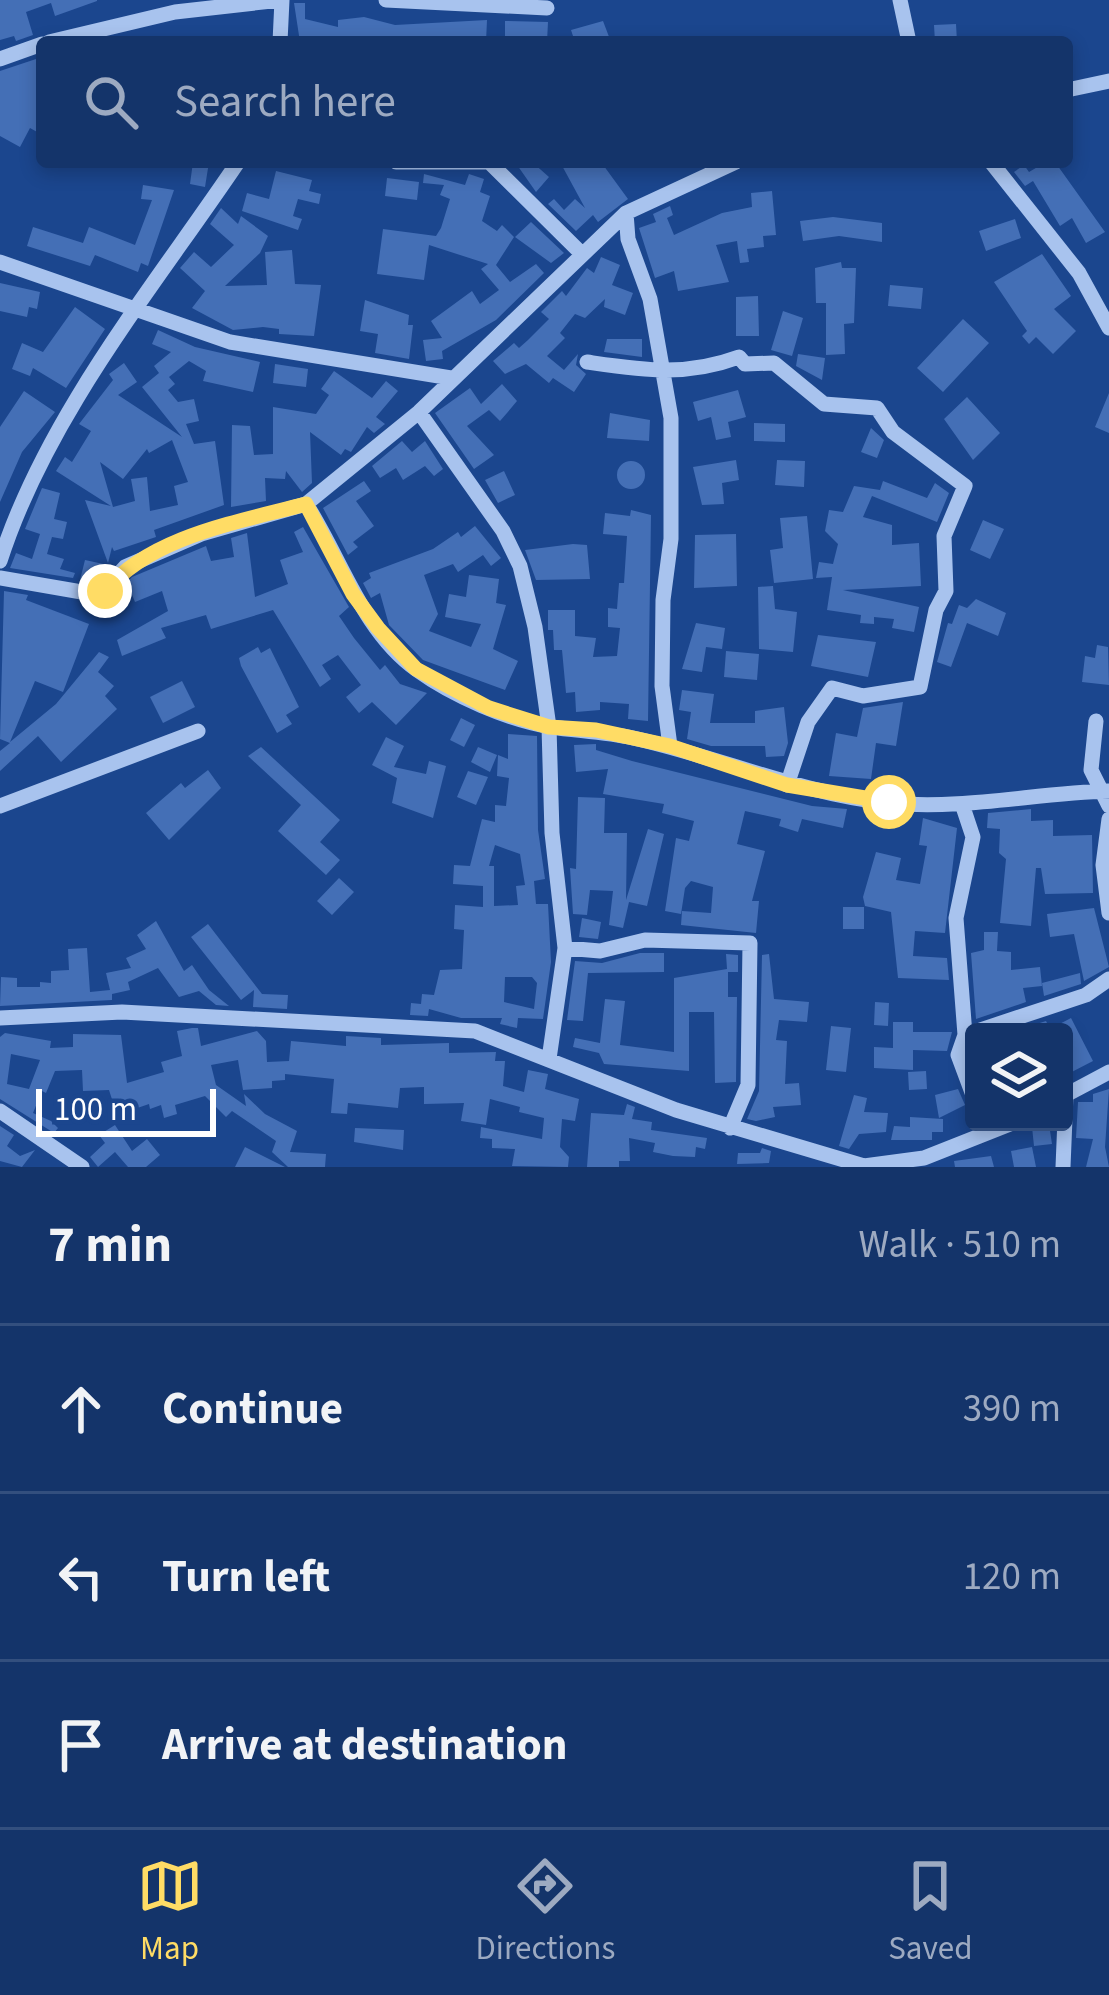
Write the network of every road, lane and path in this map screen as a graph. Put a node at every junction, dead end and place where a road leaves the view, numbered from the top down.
1 (281, 0) edge
2 (386, 0) edge
3 (900, 0) edge
4 (547, 8) dead end
5 (74, 36) edge
6 (280, 36) edge
7 (908, 36) edge
8 (36, 46) edge
9 (0, 59) edge
10 (1109, 81) edge
11 (1073, 89) edge
12 (234, 168) edge
13 (493, 168) edge
14 (723, 168) edge
15 (997, 168) edge
16 (626, 213) junction
17 (581, 254) junction
18 (0, 262) edge
19 (140, 307) junction
20 (1109, 328) edge
21 (587, 362) dead end
22 (665, 374) junction
23 (451, 378) junction
24 (419, 412) junction
25 (306, 504) junction
26 (0, 561) edge
27 (0, 578) edge
28 (1096, 721) dead end
29 (549, 727) junction
30 (198, 731) dead end
31 (670, 746) junction
32 (787, 785) junction
33 (1105, 796) edge
34 (962, 804) junction
35 (0, 806) edge
36 (1109, 819) edge
37 (1109, 913) edge
38 (565, 948) junction
39 (1109, 979) edge
40 (0, 1018) edge
41 (1001, 1023) edge
42 (965, 1035) joint
43 (549, 1059) junction
44 (1109, 1072) edge
45 (965, 1073) edge
46 (1073, 1091) edge
47 (0, 1111) edge
48 (730, 1128) junction
49 (982, 1131) edge
50 (1064, 1131) edge
51 (924, 1162) edge
52 (82, 1167) edge
53 (1063, 1167) edge

1 - 5 street
1 - 6 street
2 - 4 street
3 - 7 street
8 - 9 street
10 - 11 street
12 - 19 street
13 - 17 street
14 - 16 street
15 - 20 street
16 - 17 street
16 - 22 street
17 - 23 street
18 - 19 street
19 - 23 street
19 - 26 street
21 - 22 street
22 - 31 street
22 - 32 street
23 - 24 street
24 - 25 street
24 - 29 street
25 - 27 street
25 - 29 street
28 - 33 street
29 - 31 street
29 - 38 street
30 - 35 street
31 - 32 street
32 - 34 street
33 - 34 street
34 - 42 street
36 - 37 street
38 - 43 street
38 - 48 street
39 - 41 street
40 - 43 street
42 - 45 street
43 - 48 street
44 - 46 street
47 - 52 street
48 - 51 street
49 - 51 street
50 - 53 street

